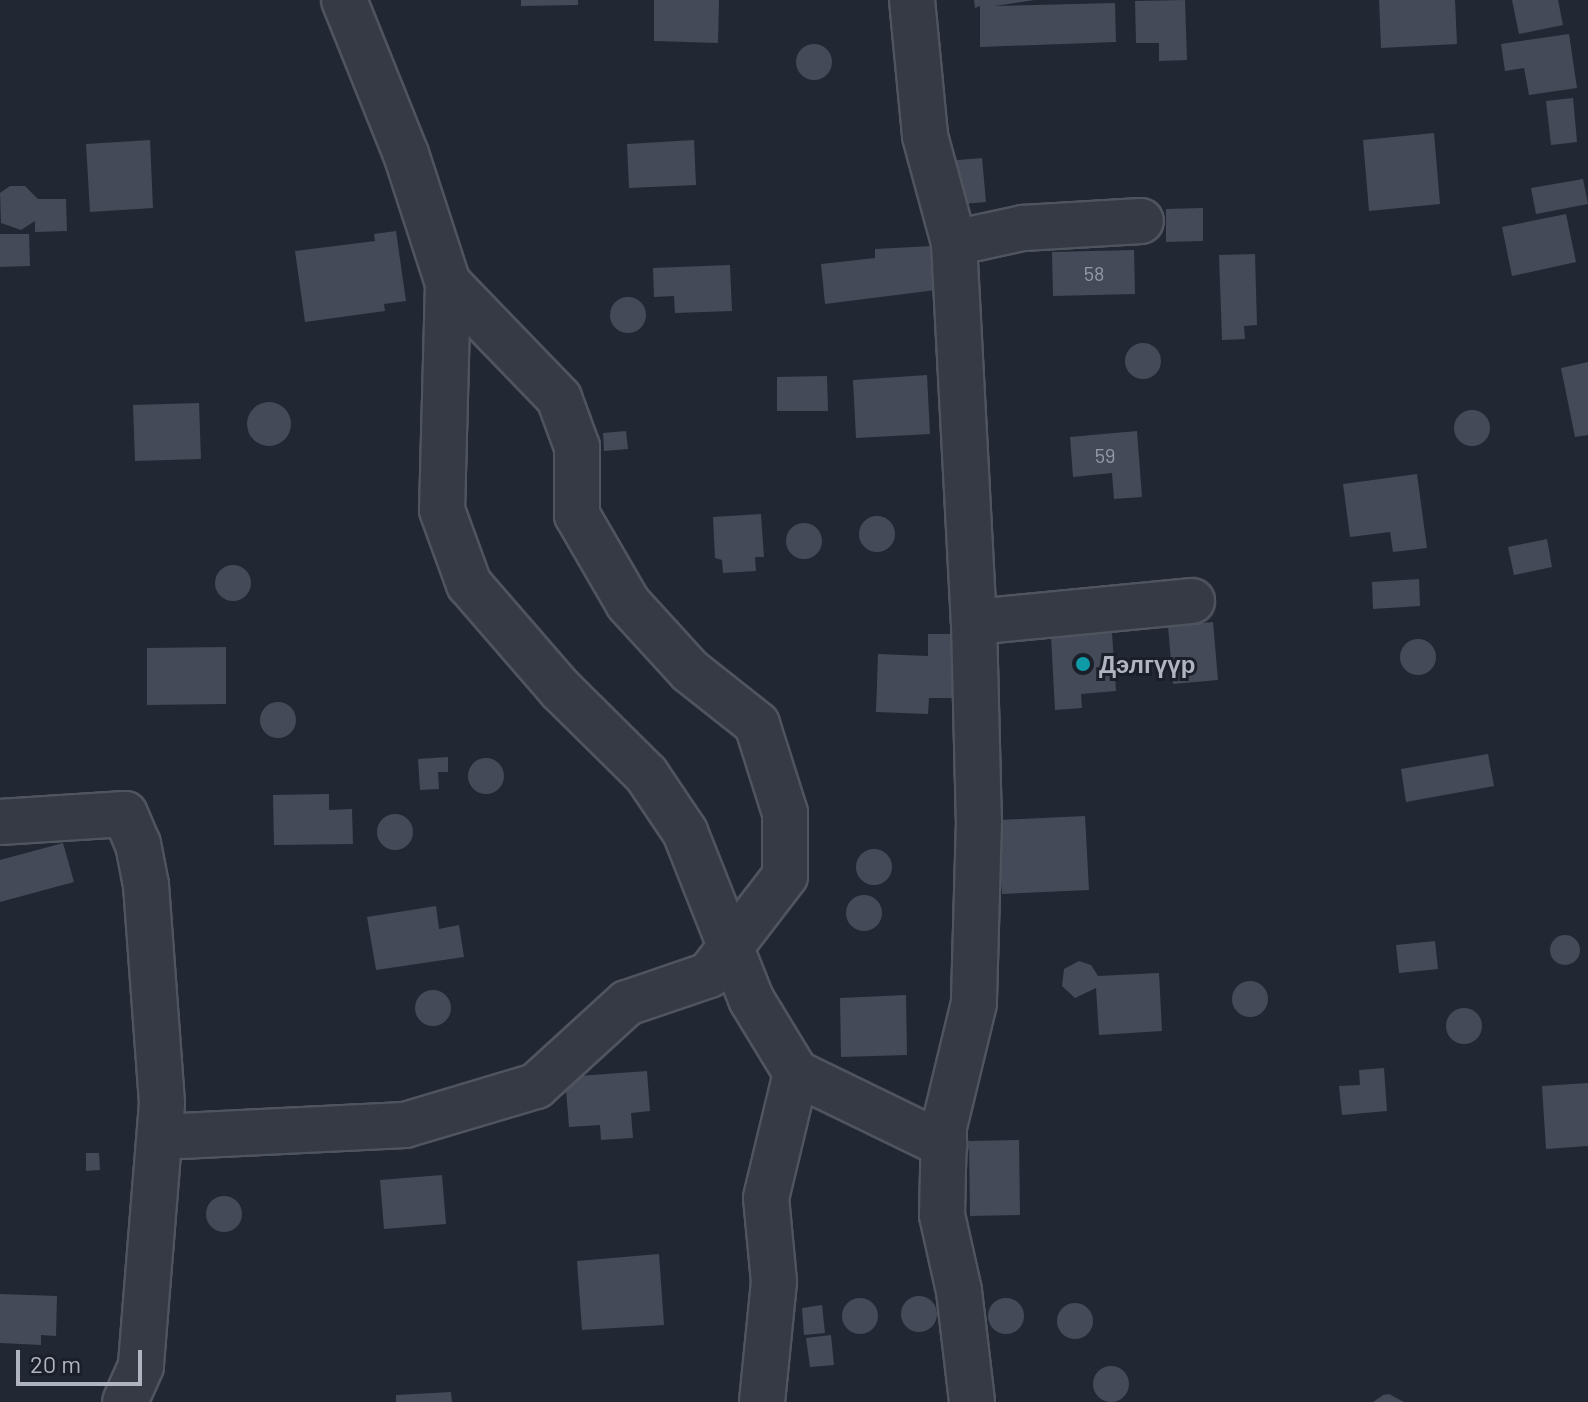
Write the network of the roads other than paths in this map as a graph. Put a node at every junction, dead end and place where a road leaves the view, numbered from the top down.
1 (344, 0) edge
2 (912, 0) edge
3 (1141, 221) dead end
4 (954, 243) junction
5 (448, 283) junction
6 (1192, 601) dead end
7 (974, 622) junction
8 (0, 822) edge
9 (731, 945) junction
10 (796, 1073) junction
11 (160, 1137) junction
12 (944, 1145) junction
13 (125, 1402) edge
14 (762, 1402) edge
15 (972, 1402) edge

1 - 5 street
2 - 4 street
3 - 4 street
4 - 7 street
5 - 9 street
5 - 9 street
6 - 7 street
7 - 12 street
8 - 11 street
9 - 10 street
9 - 11 street
10 - 12 street
10 - 14 street
11 - 13 street
12 - 15 street

